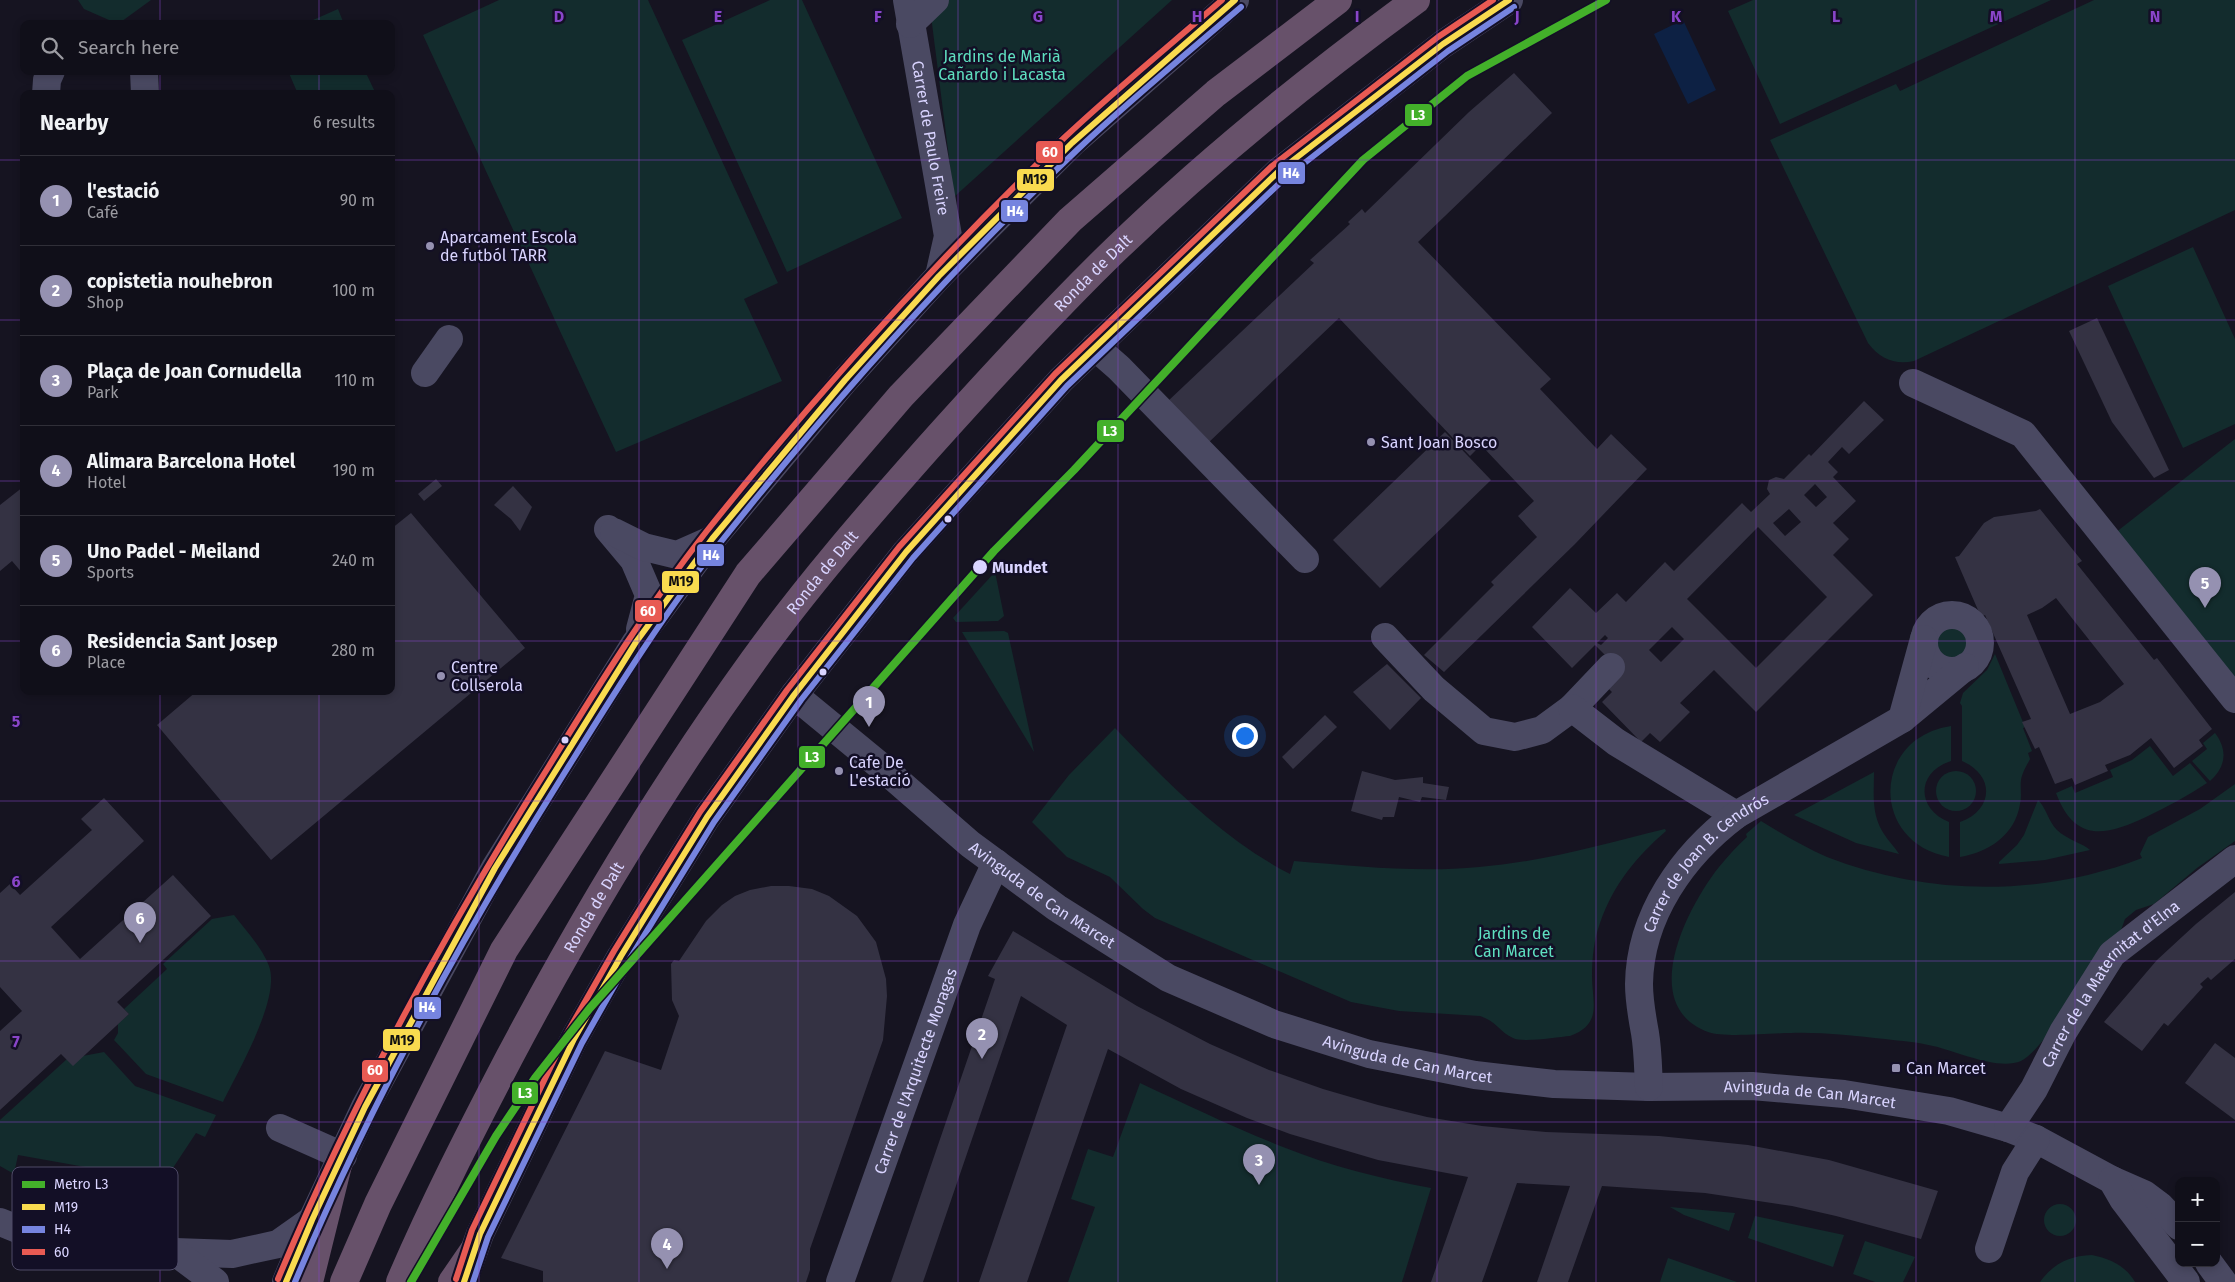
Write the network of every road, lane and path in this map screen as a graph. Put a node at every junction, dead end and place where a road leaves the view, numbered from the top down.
1 (934, 0) edge
2 (1235, 0) edge
3 (1338, 0) edge
4 (1416, 0) edge
5 (1509, 0) edge
6 (908, 12) edge
7 (49, 75) edge
8 (144, 75) edge
9 (46, 90) edge
10 (145, 90) edge
11 (939, 276) junction
12 (449, 339) dead end
13 (1095, 347) junction
14 (425, 373) dead end
15 (1913, 383) dead end
16 (712, 539) junction
17 (1305, 559) dead end
18 (1385, 637) dead end
19 (1924, 639) junction
20 (636, 642) junction
21 (1611, 667) dead end
22 (1965, 667) junction
23 (794, 695) junction
24 (2235, 698) edge
25 (1572, 708) junction
26 (1902, 719) junction
27 (1736, 815) junction
28 (2235, 859) edge
29 (996, 864) junction
30 (1649, 1087) junction
31 (280, 1128) dead end
32 (2008, 1128) junction
33 (2036, 1139) junction
34 (340, 1160) junction
35 (2112, 1180) junction
36 (312, 1220) junction
37 (0, 1222) edge
38 (2175, 1222) edge
39 (12, 1227) edge
40 (1989, 1249) dead end
41 (474, 1250) junction
42 (178, 1252) edge
43 (178, 1254) edge
44 (2212, 1267) edge
45 (291, 1280) edge
46 (215, 1282) edge
47 (344, 1282) edge
48 (400, 1282) edge
49 (452, 1282) edge
50 (464, 1282) edge
51 (840, 1282) edge
52 (2186, 1282) edge
53 (2223, 1282) edge

1 - 6 street
2 - 11 street
3 - 47 highway
4 - 48 highway, Ronda de Dalt
5 - 13 street
6 - 11 street, Carrer de Paulo Freire
7 - 9 street
8 - 10 street
11 - 16 street
12 - 14 street
13 - 17 street
13 - 23 street
15 - 24 street
16 - 20 street
16 - 20 street
18 - 25 street
19 - 22 street
19 - 22 street, Carrer de Joan B. Cendrós
19 - 26 street, Carrer de Joan B. Cendrós
20 - 34 street
21 - 25 street
22 - 26 street, Carrer de Joan B. Cendrós
23 - 29 street, Avinguda de Can Marcet
23 - 41 street
25 - 27 street
26 - 27 street, Carrer de Joan B. Cendrós
27 - 30 street, Carrer de Joan B. Cendrós
28 - 32 street, Carrer de la Maternitat d'Elna
29 - 30 street, Avinguda de Can Marcet
29 - 51 street, Carrer de l'Arquitecte Moragas
30 - 32 street, Avinguda de Can Marcet
31 - 34 street
32 - 33 street, Avinguda de Can Marcet
33 - 35 street, Avinguda de Can Marcet
33 - 40 street
34 - 36 street
34 - 45 highway
35 - 38 street, Avinguda de Can Marcet
35 - 52 street
36 - 42 street
36 - 45 street
37 - 39 street
41 - 49 highway
41 - 50 street
43 - 46 street
44 - 53 street

